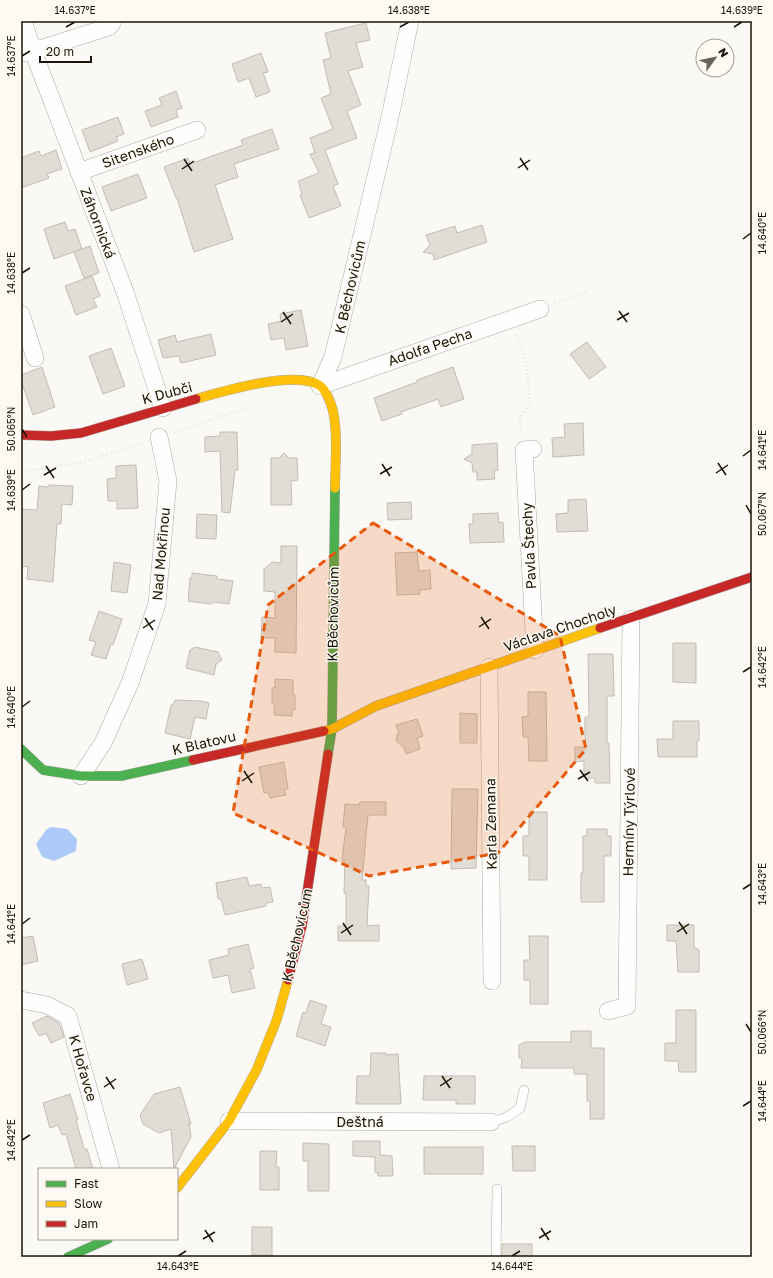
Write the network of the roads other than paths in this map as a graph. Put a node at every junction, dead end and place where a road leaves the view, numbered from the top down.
1 (23, 21) edge
2 (113, 21) edge
3 (410, 21) edge
4 (27, 52) edge
5 (197, 130) dead end
6 (79, 172) junction
7 (540, 308) road end
8 (21, 314) edge
9 (35, 358) dead end
10 (320, 386) junction
11 (163, 408) junction
12 (21, 435) edge
13 (160, 437) dead end
14 (528, 450) road end
15 (752, 577) edge
16 (631, 619) junction
17 (535, 650) junction
18 (489, 667) junction
19 (376, 706) joint
20 (332, 729) junction
21 (21, 749) edge
22 (81, 776) junction
23 (492, 981) dead end
24 (21, 1000) edge
25 (608, 1011) dead end
26 (524, 1090) dead end
27 (229, 1121) junction
28 (491, 1122) joint
29 (111, 1168) edge
30 (178, 1187) edge
31 (497, 1189) dead end
32 (106, 1240) edge
33 (68, 1257) edge
34 (496, 1257) edge

1 - 4 street, Záhornická
2 - 4 street
3 - 10 street, K Běchovicům
4 - 6 street, Záhornická
5 - 6 street, Sitenského
6 - 11 street, Záhornická
7 - 10 street, Adolfa Pecha
8 - 9 street
10 - 11 street, K Dubči
10 - 20 street, K Běchovicům
11 - 12 street, K Dubči
13 - 22 street, Nad Mokřinou
14 - 17 street, Pavla Štechy
15 - 16 street, Václava Chocholy
16 - 17 street, Václava Chocholy
16 - 25 street, Hermíny Týrlové
17 - 18 street, Václava Chocholy
18 - 19 street, Václava Chocholy
18 - 23 street, Karla Zemana
19 - 20 street, K Blatovu
20 - 22 street, K Blatovu
20 - 27 street, K Běchovicům
21 - 22 street, K Blatovu
24 - 29 street, K Hořavce
26 - 28 lane
27 - 28 street, Deštná
27 - 30 street, K Běchovicům
31 - 34 lane
32 - 33 street

